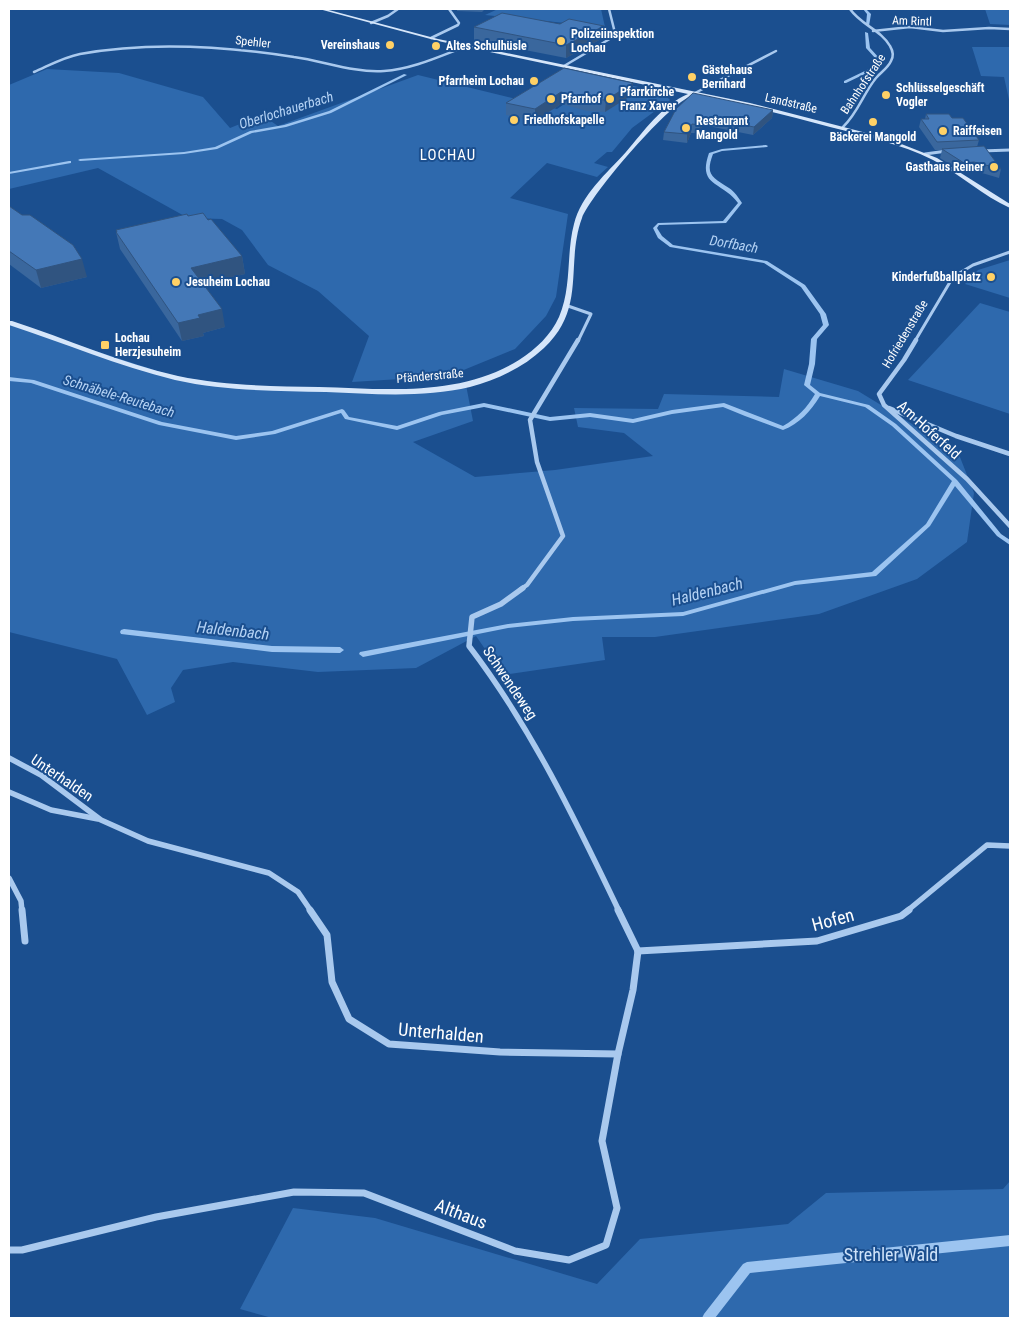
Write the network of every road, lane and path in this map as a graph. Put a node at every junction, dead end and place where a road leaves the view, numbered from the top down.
1 (321, 9) edge
2 (398, 9) edge
3 (449, 9) edge
4 (609, 9) edge
5 (850, 9) edge
6 (371, 23) junction
7 (1010, 28) edge
8 (873, 30) junction
9 (431, 38) junction
10 (467, 46) junction
11 (776, 51) dead end
12 (564, 66) junction
13 (34, 72) dead end
14 (695, 93) junction
15 (843, 127) junction
16 (1010, 150) edge
17 (956, 151) edge
18 (974, 151) edge
19 (925, 154) junction
20 (1010, 206) edge
21 (1010, 252) edge
22 (568, 306) junction
23 (9, 323) edge
24 (884, 405) junction
25 (1010, 454) edge
26 (1010, 526) edge
27 (9, 758) edge
28 (9, 792) edge
29 (101, 820) junction
30 (1010, 846) edge
31 (9, 878) edge
32 (24, 941) dead end
33 (638, 951) junction
34 (618, 1054) junction
35 (9, 1250) edge

1 - 6 street, Landstraße
2 - 6 street
3 - 9 street
4 - 12 street
5 - 8 street, Bahnhofstraße
6 - 9 street, Landstraße
7 - 8 street, Am Rintl
8 - 15 street, Bahnhofstraße
9 - 10 street, Landstraße
10 - 12 street, Landstraße
10 - 13 street, Spehler
11 - 14 street
12 - 14 street, Landstraße
14 - 15 street, Landstraße
14 - 22 street, Pfänderstraße
15 - 19 street, Landstraße
16 - 18 street
17 - 19 street
19 - 20 street, Landstraße
21 - 24 street, Hofriedenstraße
22 - 23 street, Pfänderstraße
22 - 33 street, Schwendeweg
24 - 25 street, Am Hoferfeld
24 - 26 street, Am Hoferfeld
27 - 29 street, Unterhalden
28 - 29 street, Unterhalden
29 - 34 street, Unterhalden
30 - 33 street, Hofen
31 - 32 street
33 - 34 street, Althaus
34 - 35 street, Althaus

